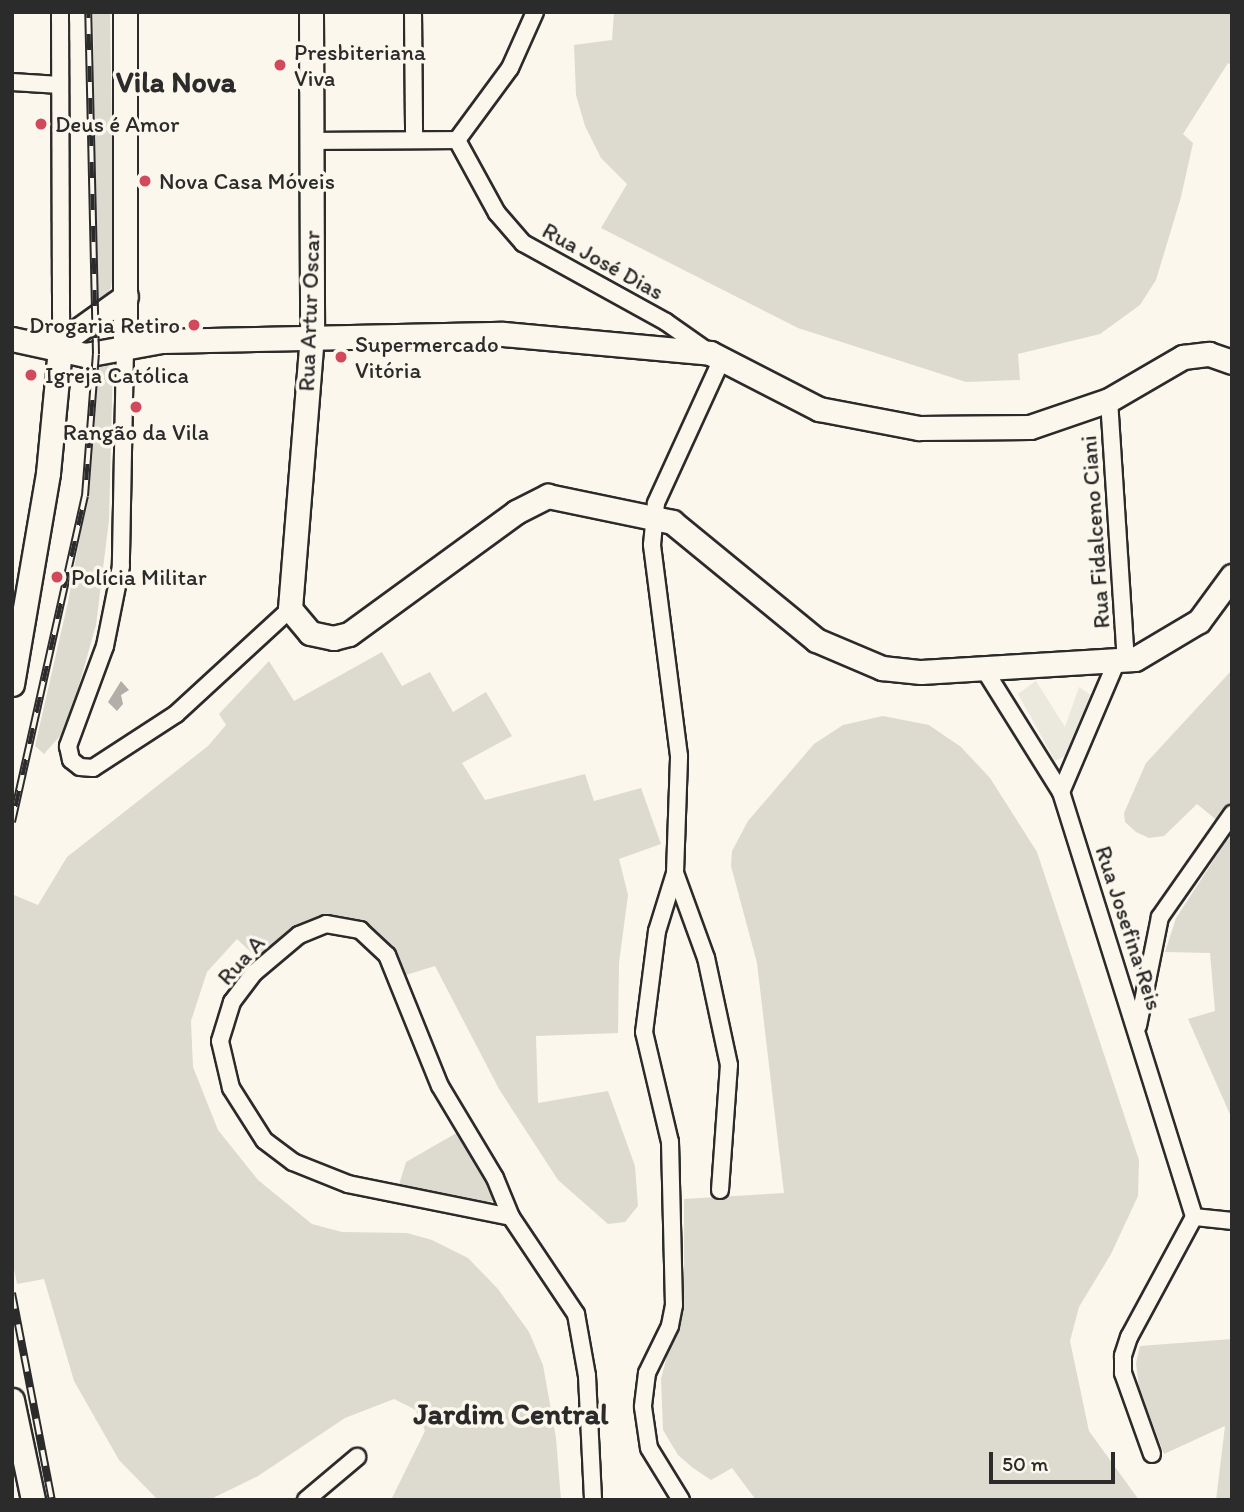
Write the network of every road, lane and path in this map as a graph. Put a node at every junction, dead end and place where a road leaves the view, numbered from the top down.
1 (60, 12) edge
2 (125, 12) edge
3 (311, 12) edge
4 (413, 12) edge
5 (535, 12) edge
6 (12, 82) edge
7 (60, 85) junction
8 (414, 138) junction
9 (457, 140) junction
10 (311, 141) junction
11 (126, 296) junction
12 (312, 335) junction
13 (12, 339) edge
14 (60, 345) junction
15 (125, 348) junction
16 (716, 356) junction
17 (1232, 362) edge
18 (1109, 400) junction
19 (653, 516) junction
20 (1232, 576) edge
21 (290, 609) junction
22 (1121, 662) junction
23 (984, 669) junction
24 (12, 684) edge
25 (1061, 792) junction
26 (1232, 814) edge
27 (675, 873) junction
28 (1138, 1028) junction
29 (720, 1190) dead end
30 (511, 1217) junction
31 (1194, 1217) junction
32 (1232, 1222) edge
33 (12, 1400) edge
34 (1152, 1454) dead end
35 (357, 1457) dead end
36 (33, 1500) edge
37 (306, 1500) edge
38 (593, 1500) edge
39 (681, 1500) edge

1 - 7 street
2 - 11 street
3 - 10 street, Rua Artur Oscar
4 - 8 street
5 - 9 street
6 - 7 street
7 - 14 street
8 - 9 street
8 - 10 street
9 - 16 street, Rua José Dias
10 - 12 street, Rua Artur Oscar
11 - 14 street
11 - 15 street
12 - 15 street
12 - 16 street
12 - 21 street, Rua Artur Oscar
13 - 14 street
14 - 15 street
14 - 24 street
15 - 21 street
16 - 18 street
16 - 19 street
17 - 18 street
18 - 22 street, Rua Fidalceno Ciani
19 - 21 street
19 - 23 street
19 - 27 street
20 - 22 street
22 - 23 street
22 - 25 street
23 - 25 street, Rua Josefina Reis
25 - 28 street, Rua Josefina Reis
26 - 28 street
27 - 29 street
27 - 39 street
28 - 31 street, Rua Josefina Reis
30 - 30 street, Rua A
30 - 38 street, Rua A
31 - 32 street
31 - 34 street
33 - 36 street
35 - 37 street

